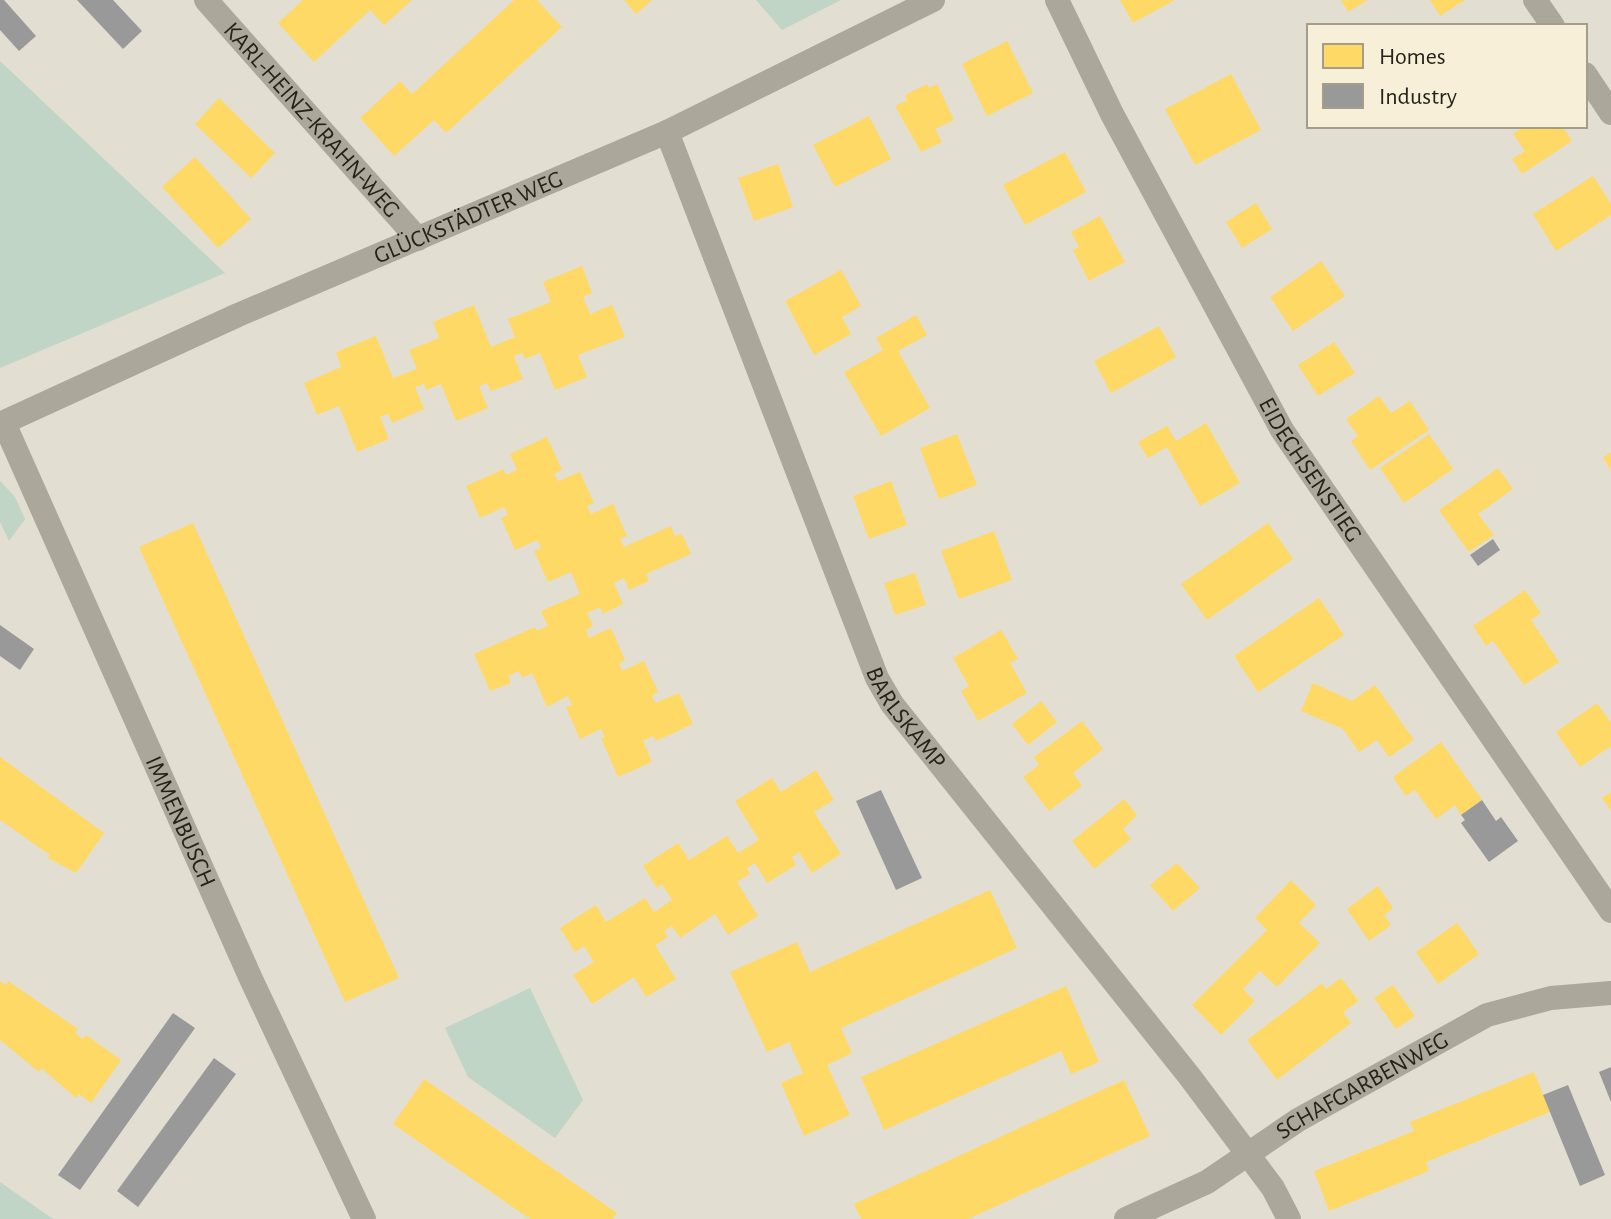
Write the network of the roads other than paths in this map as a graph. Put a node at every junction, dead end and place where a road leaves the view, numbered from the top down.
1 (206, 0) edge
2 (933, 0) edge
3 (1057, 0) edge
4 (1535, 0) edge
5 (1552, 24) edge
6 (1587, 77) edge
7 (1611, 113) edge
8 (667, 132) junction
9 (418, 239) junction
10 (2, 423) edge
11 (1611, 911) edge
12 (1611, 993) edge
13 (1248, 1154) junction
14 (364, 1219) edge
15 (1126, 1219) edge
16 (1289, 1219) edge

1 - 9 street, KARL-HEINZ-KRAHN-WEG
2 - 8 street, GLÜCKSTÄDTER WEG
3 - 11 street, EIDECHSENSTIEG
4 - 5 street
6 - 7 street
8 - 9 street, GLÜCKSTÄDTER WEG
8 - 13 street, BARLSKAMP
9 - 10 street, GLÜCKSTÄDTER WEG
10 - 14 street, IMMENBUSCH
12 - 13 street, SCHAFGARBENWEG
13 - 15 street, SCHAFGARBENWEG
13 - 16 street, BARLSKAMP

